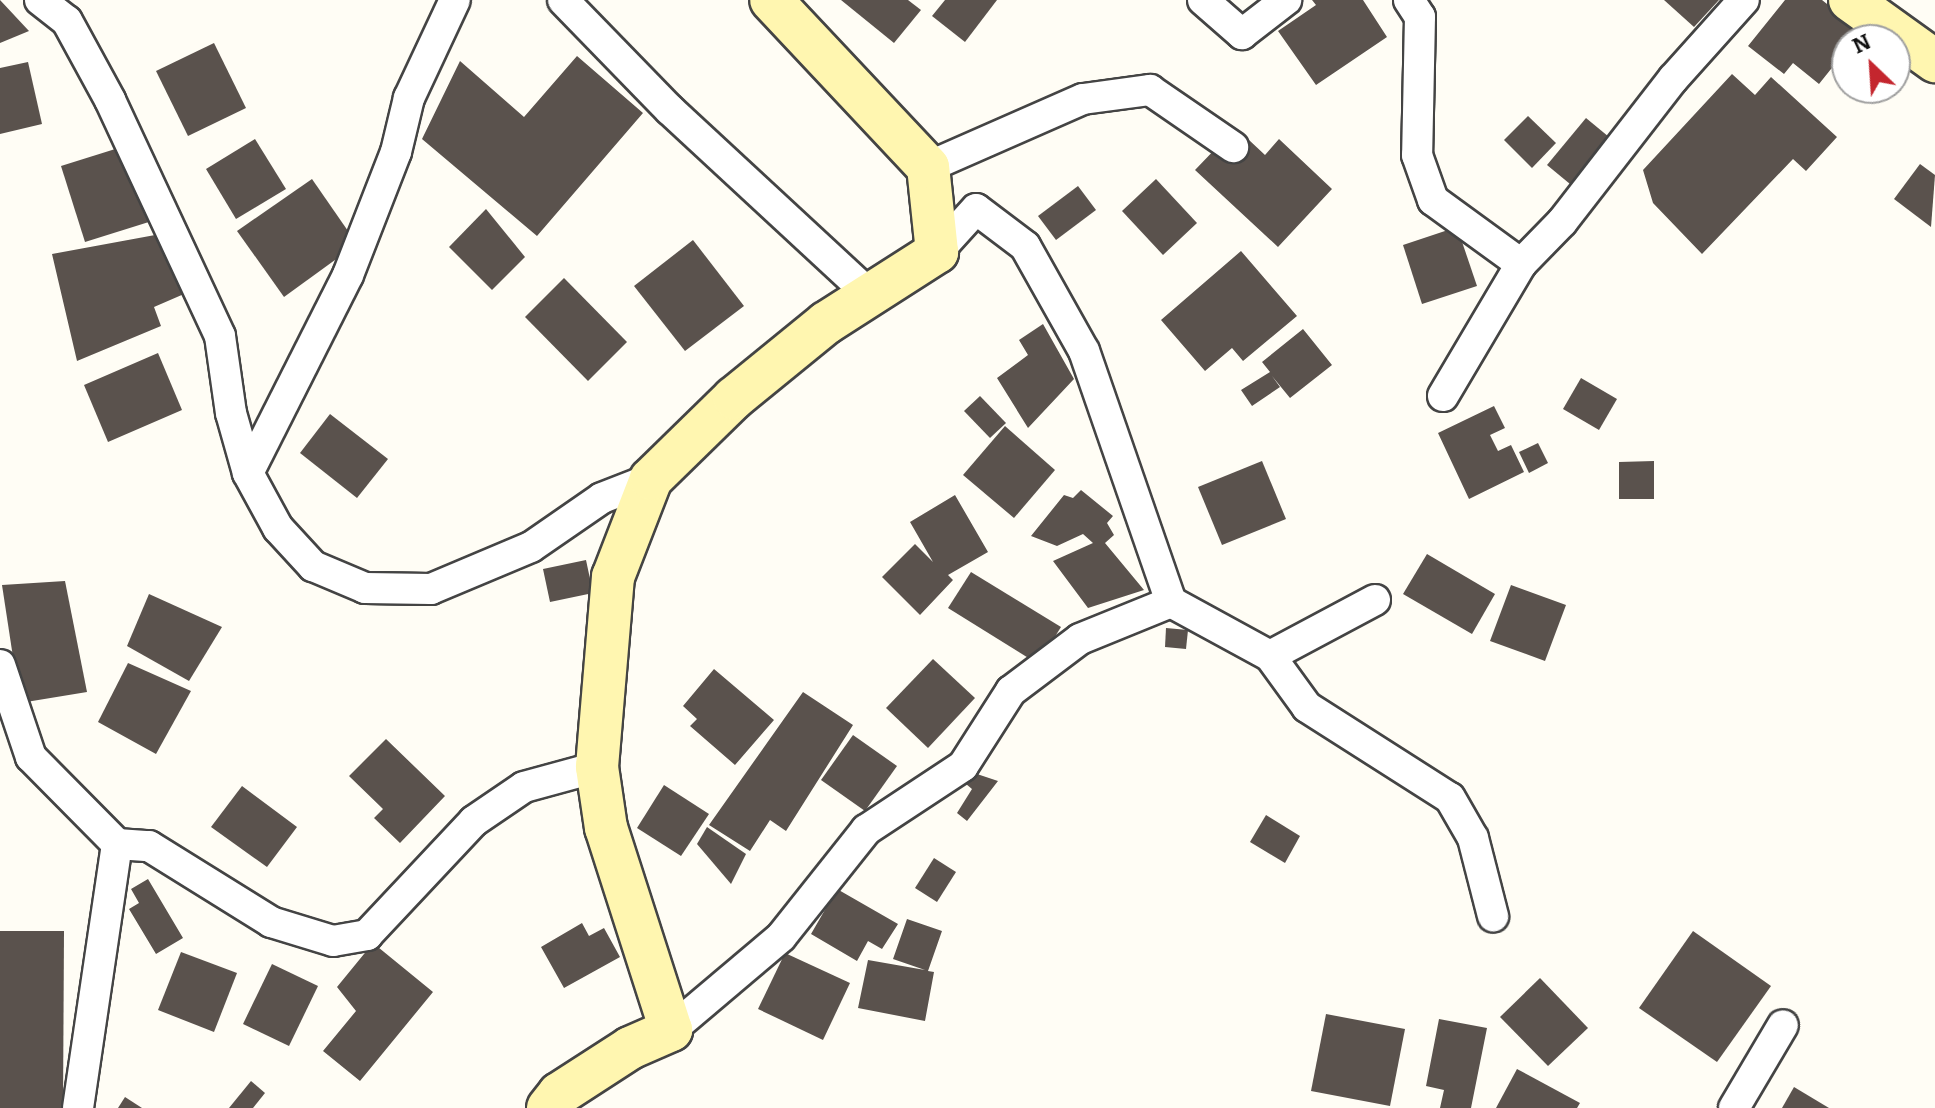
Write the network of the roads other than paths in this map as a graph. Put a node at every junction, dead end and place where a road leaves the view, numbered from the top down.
1 (40, 0) edge
2 (455, 0) edge
3 (563, 0) edge
4 (771, 0) edge
5 (1203, 0) edge
6 (1286, 0) edge
7 (1409, 0) edge
8 (1744, 0) edge
9 (1850, 0) edge
10 (1935, 61) edge
11 (1233, 147) dead end
12 (928, 167) junction
13 (937, 252) junction
14 (1521, 264) junction
15 (869, 294) junction
16 (1443, 396) dead end
17 (248, 473) junction
18 (651, 479) junction
19 (1375, 600) dead end
20 (1171, 602) junction
21 (1270, 656) junction
22 (0, 665) edge
23 (5, 693) edge
24 (597, 767) junction
25 (117, 844) junction
26 (1493, 916) dead end
27 (1783, 1025) dead end
28 (671, 1030) junction
29 (78, 1108) edge
30 (548, 1108) edge
31 (1734, 1108) edge

1 - 17 street
2 - 17 street
3 - 15 street
4 - 12 street
5 - 6 street
7 - 14 street
8 - 14 street
9 - 10 street
11 - 12 street
12 - 13 street
13 - 15 street
13 - 20 street
14 - 16 street
15 - 18 street
17 - 18 street
18 - 24 street
19 - 21 street
20 - 21 street
20 - 28 street
21 - 26 street
22 - 23 street
23 - 25 street
24 - 25 street
24 - 28 street
25 - 29 street
27 - 31 street
28 - 30 street

